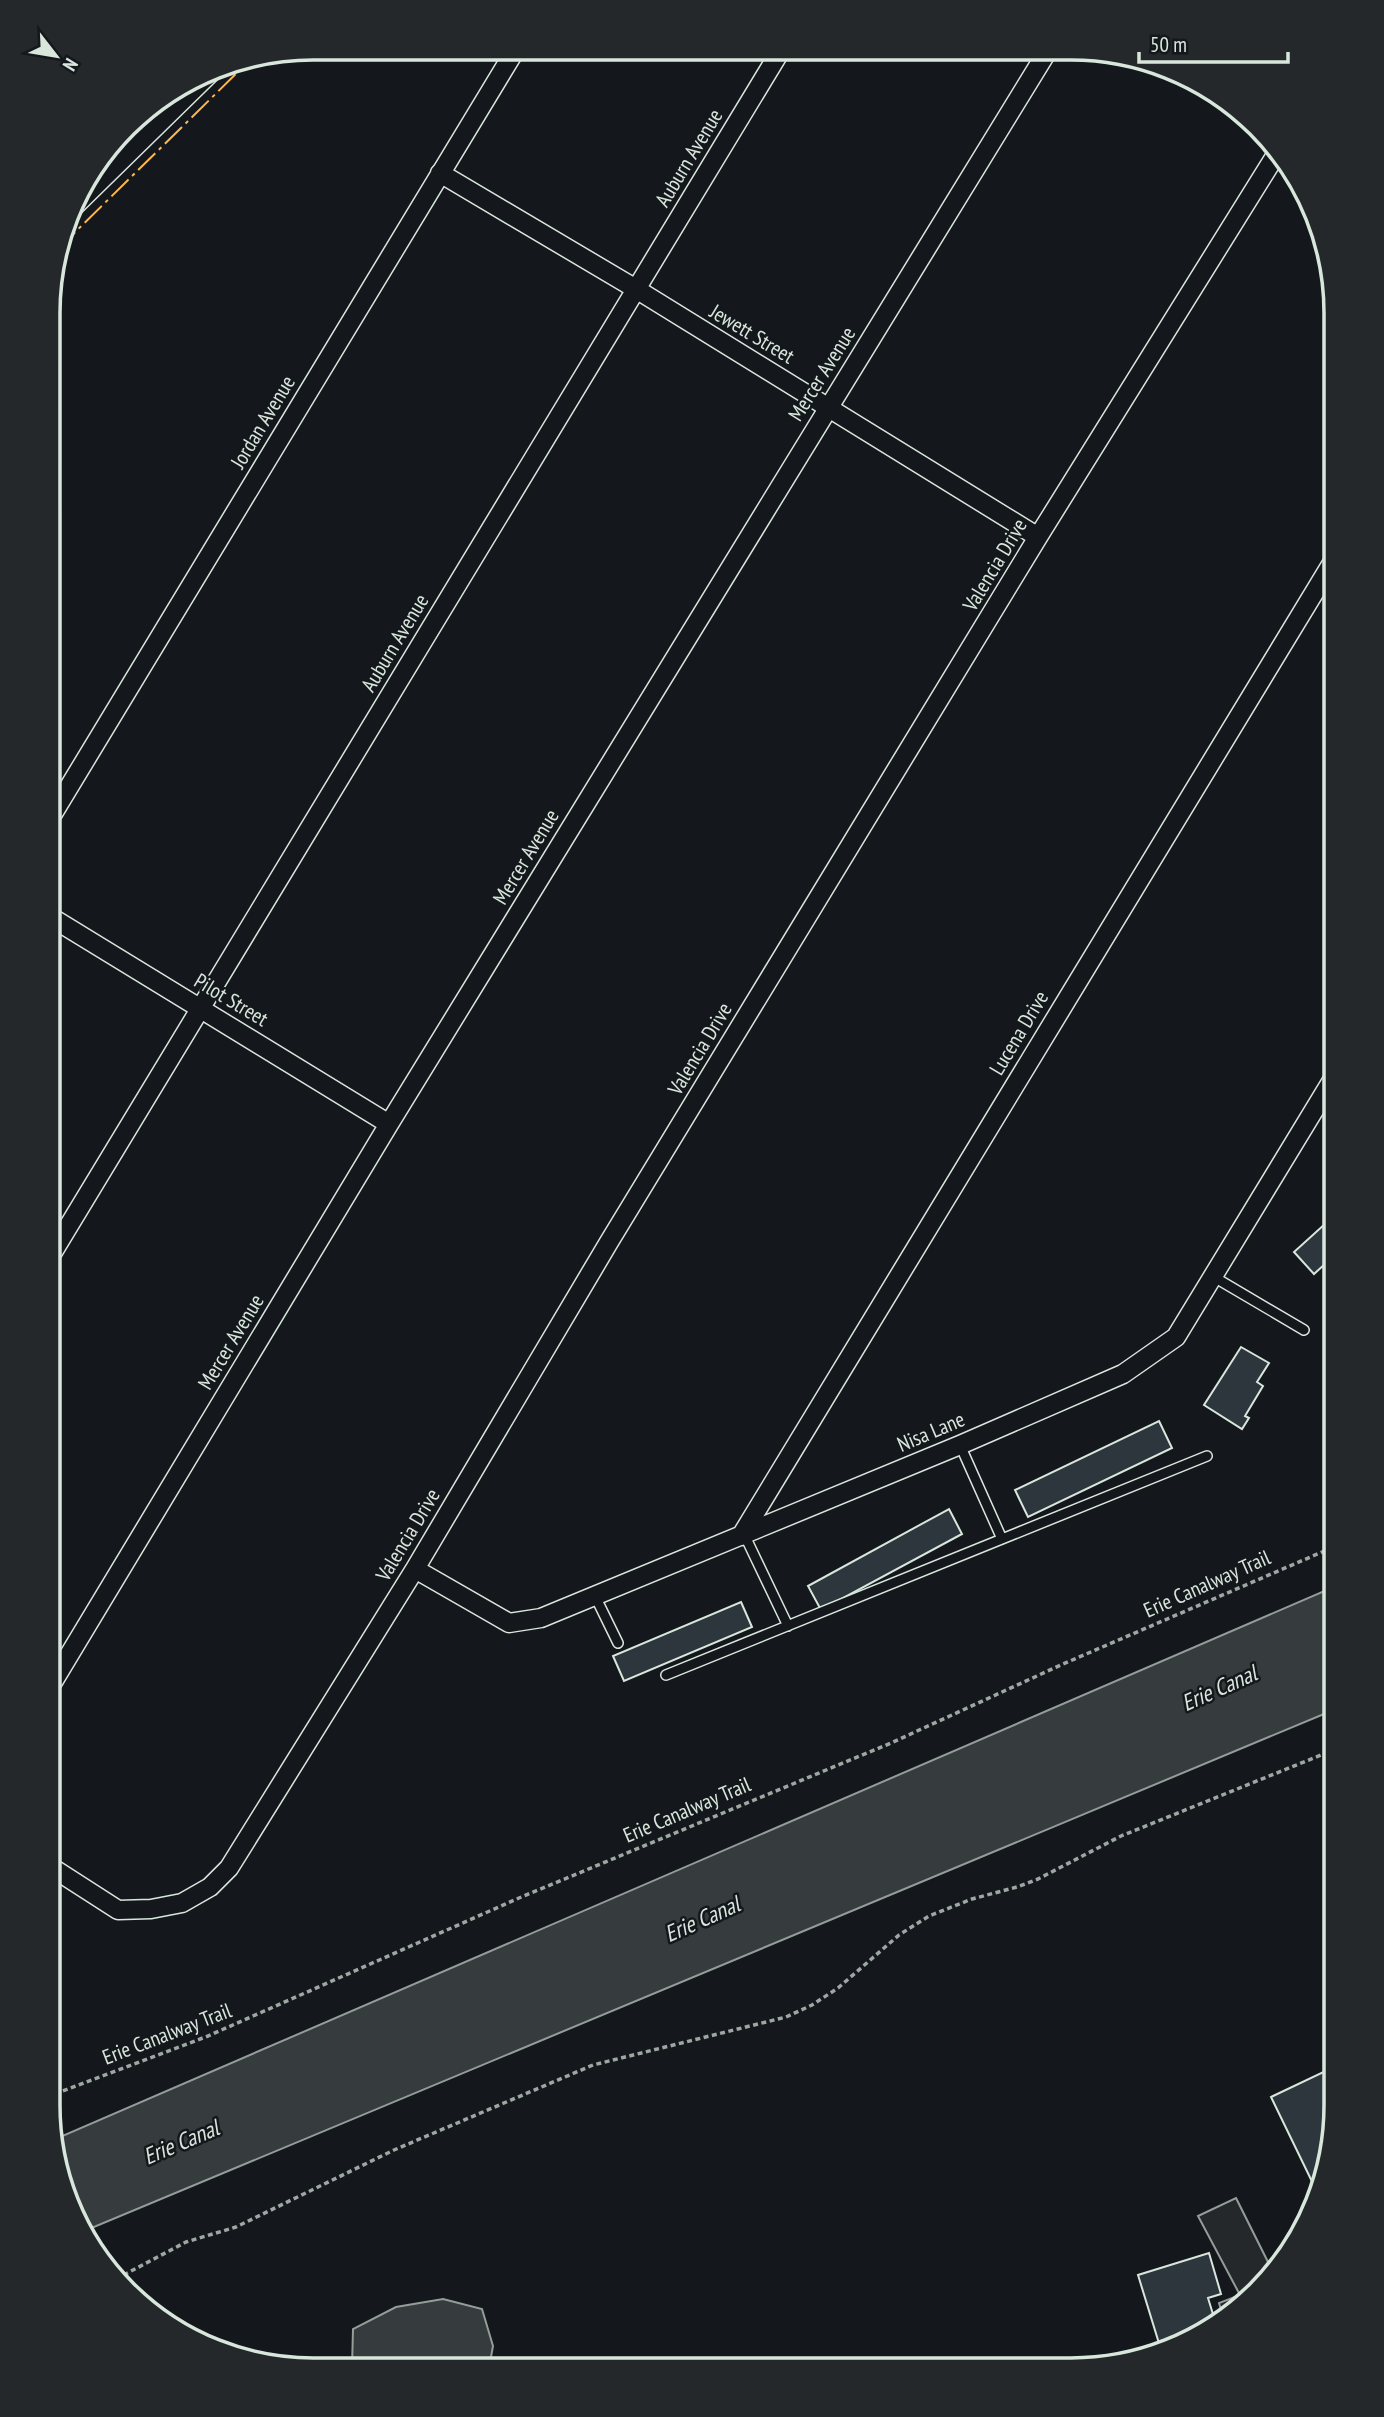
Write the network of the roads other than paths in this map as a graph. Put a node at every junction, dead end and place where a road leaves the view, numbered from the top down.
1 (509, 60) edge
2 (775, 60) edge
3 (1042, 60) edge
4 (187, 93) edge
5 (1273, 160) edge
6 (440, 173) junction
7 (96, 182) edge
8 (636, 289) junction
9 (828, 407) junction
10 (1038, 537) junction
11 (1324, 576) edge
12 (60, 802) edge
13 (60, 923) edge
14 (201, 1009) junction
15 (1324, 1094) edge
16 (390, 1124) junction
17 (60, 1240) edge
18 (1214, 1277) junction
19 (1304, 1330) dead end
20 (960, 1445) junction
21 (1207, 1456) dead end
22 (742, 1535) junction
23 (1002, 1539) junction
24 (415, 1569) junction
25 (595, 1596) junction
26 (788, 1626) junction
27 (618, 1643) dead end
28 (60, 1669) edge
29 (666, 1675) dead end
30 (60, 1874) edge

1 - 6 street, Jordan Avenue
2 - 8 street, Auburn Avenue
3 - 9 street, Mercer Avenue
4 - 7 street
5 - 10 street, Valencia Drive
6 - 8 street, Jewett Street
6 - 12 street, Jordan Avenue
8 - 9 street, Jewett Street
8 - 14 street, Auburn Avenue
9 - 10 street, Jewett Street
9 - 16 street, Mercer Avenue
10 - 24 street, Valencia Drive
11 - 22 street, Lucena Drive
13 - 14 street, Pilot Street
14 - 16 street, Pilot Street
14 - 17 street, Auburn Avenue
15 - 18 street, Nisa Lane
16 - 28 street, Mercer Avenue
18 - 19 lane
18 - 20 street, Nisa Lane
20 - 22 street, Nisa Lane
20 - 23 lane
21 - 23 lane
22 - 25 street, Nisa Lane
22 - 26 lane
23 - 26 lane
24 - 25 street, Nisa Lane
24 - 30 street, Valencia Drive
25 - 27 lane
26 - 29 lane

